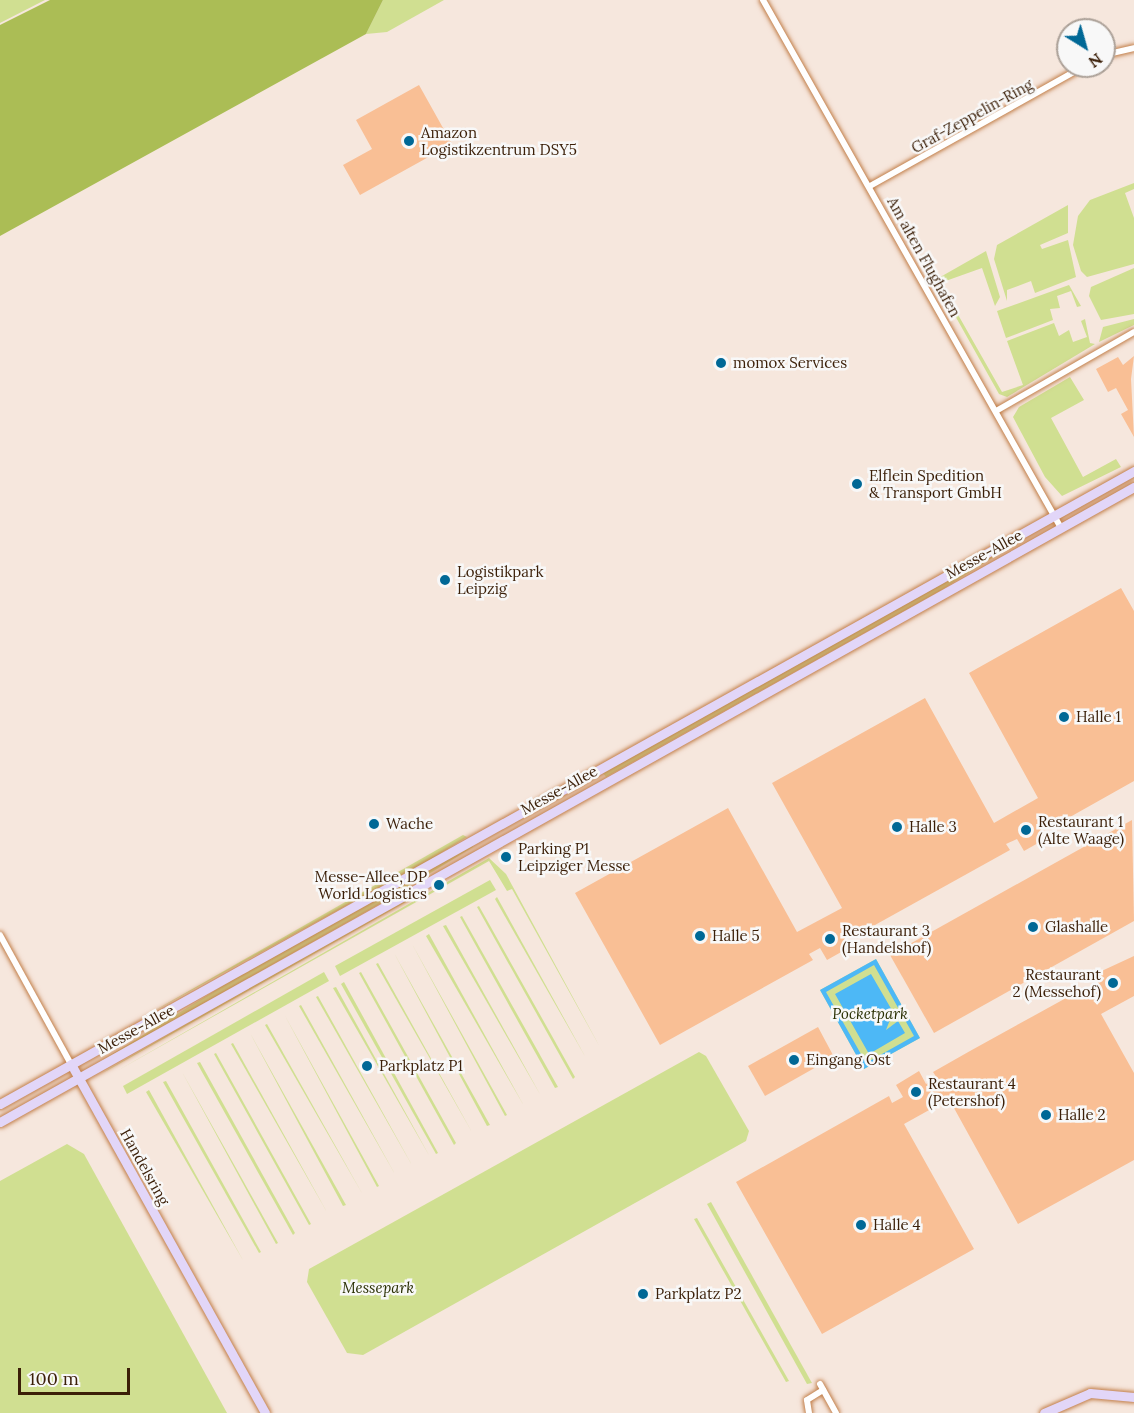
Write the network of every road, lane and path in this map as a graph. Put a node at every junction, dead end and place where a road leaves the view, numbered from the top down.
1 (763, 0) edge
2 (1134, 48) edge
3 (1116, 52) edge
4 (1064, 78) edge
5 (870, 186) junction
6 (1134, 332) edge
7 (996, 411) junction
8 (1134, 471) edge
9 (1134, 487) edge
10 (1054, 516) junction
11 (1061, 528) junction
12 (0, 935) edge
13 (71, 1064) junction
14 (79, 1077) junction
15 (0, 1104) edge
16 (0, 1122) edge
17 (1134, 1397) edge
18 (265, 1413) edge
19 (809, 1413) edge
20 (836, 1413) edge
21 (1044, 1413) edge

1 - 5 street, Am alten Flughafen
2 - 3 street
4 - 5 street, Graf-Zeppelin-Ring
5 - 7 street, Am alten Flughafen
6 - 7 street
7 - 10 street, Am alten Flughafen
8 - 10 main road, Messe-Allee
9 - 11 main road, Messe-Allee
10 - 11 street, Am alten Flughafen
10 - 13 main road, Messe-Allee
11 - 14 main road, Messe-Allee
12 - 13 street, Handelsring
13 - 14 main road, Handelsring
13 - 15 main road, Messe-Allee
14 - 16 main road, Messe-Allee
14 - 18 main road, Handelsring
17 - 21 main road
19 - 20 street

